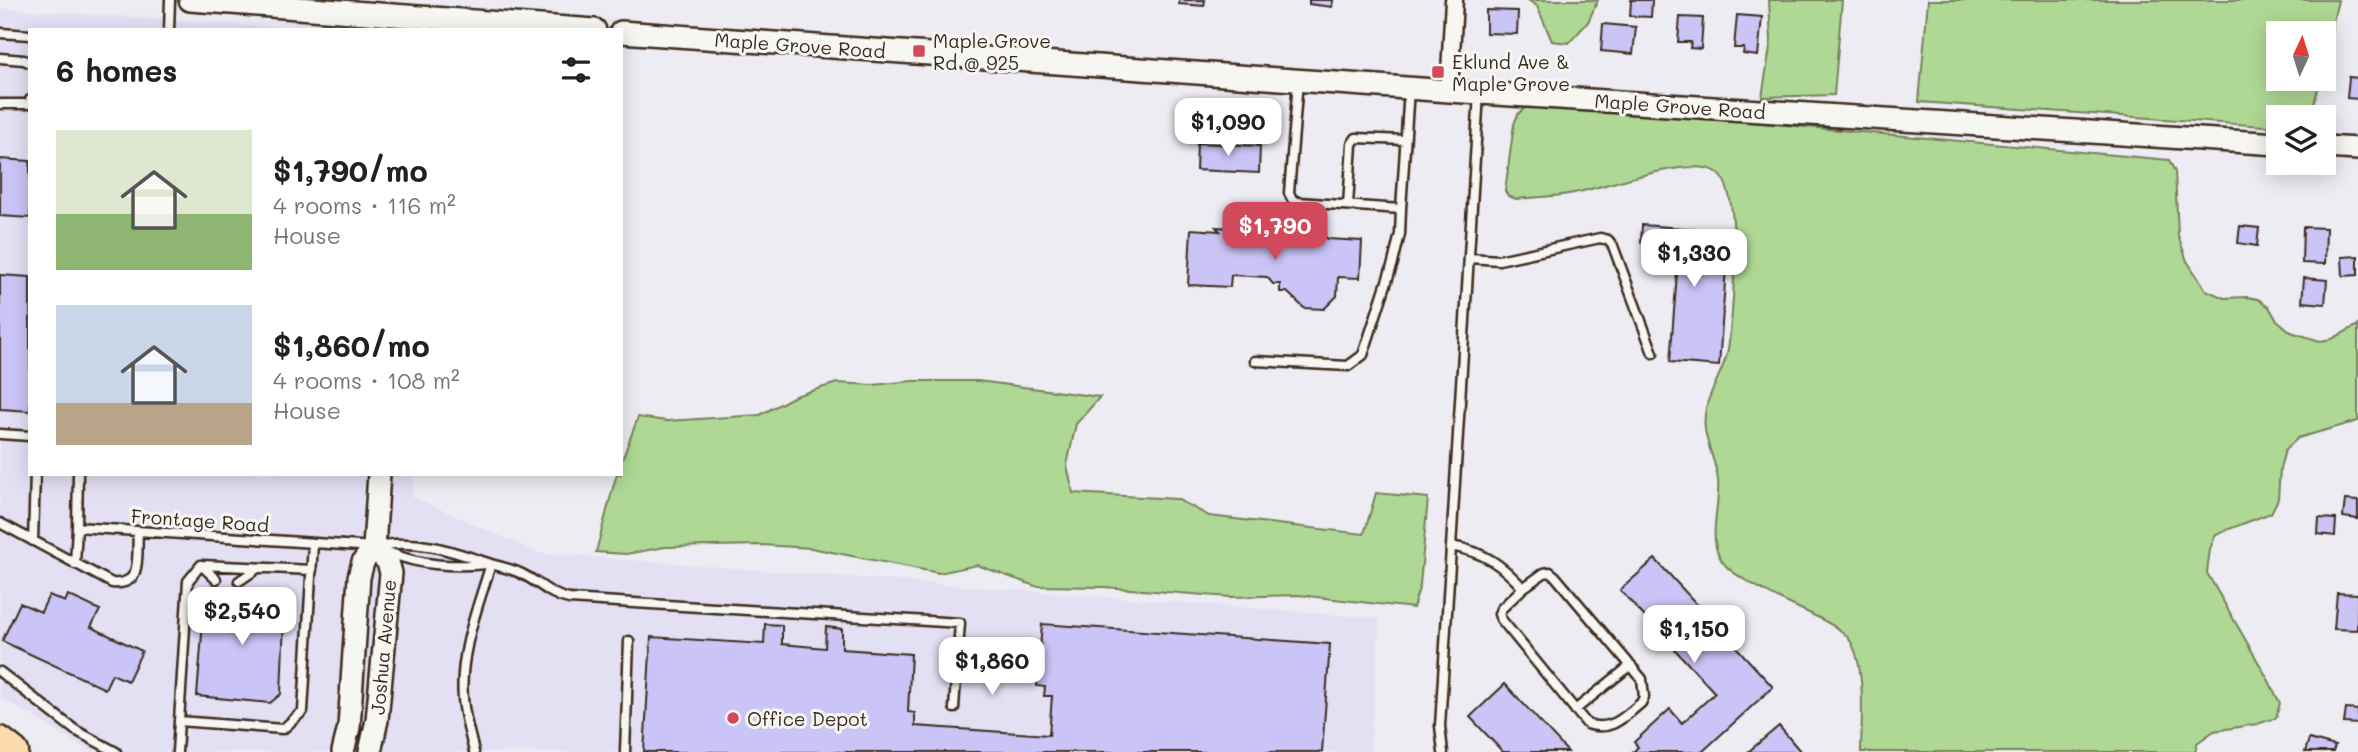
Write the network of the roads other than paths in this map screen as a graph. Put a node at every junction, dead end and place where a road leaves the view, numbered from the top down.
1 (170, 0) edge
2 (190, 0) edge
3 (1454, 0) edge
4 (404, 15) edge
5 (169, 28) edge
6 (570, 28) edge
7 (623, 32) edge
8 (0, 33) edge
9 (28, 35) edge
10 (0, 58) edge
11 (28, 61) edge
12 (1298, 80) junction
13 (1409, 89) junction
14 (1449, 91) junction
15 (1479, 93) junction
16 (0, 104) edge
17 (28, 104) edge
18 (1405, 140) junction
19 (2266, 143) edge
20 (2336, 148) edge
21 (2358, 149) edge
22 (1348, 205) junction
23 (1401, 209) junction
24 (1469, 258) junction
25 (1653, 353) dead end
26 (1255, 361) dead end
27 (0, 433) edge
28 (28, 436) edge
29 (35, 476) edge
30 (78, 476) edge
31 (379, 476) edge
32 (0, 523) edge
33 (77, 527) junction
34 (138, 532) junction
35 (33, 541) junction
36 (313, 543) junction
37 (1451, 546) junction
38 (374, 547) junction
39 (75, 564) junction
40 (491, 564) junction
41 (201, 565) junction
42 (258, 568) junction
43 (312, 570) junction
44 (216, 579) dead end
45 (239, 580) dead end
46 (1523, 588) junction
47 (629, 641) dead end
48 (1631, 665) junction
49 (0, 671) edge
50 (954, 708) dead end
51 (1575, 710) junction
52 (179, 721) junction
53 (0, 741) edge
54 (14, 752) edge
55 (116, 752) edge
56 (177, 752) edge
57 (343, 752) edge
58 (370, 752) edge
59 (474, 752) edge
60 (625, 752) edge
61 (1444, 752) edge

1 - 5 lane
2 - 4 street
3 - 14 street
4 - 6 street
7 - 12 street, Maple Grove Road
8 - 9 lane
10 - 11 lane
12 - 13 street, Maple Grove Road
12 - 22 lane
13 - 14 street, Maple Grove Road
13 - 18 lane
14 - 15 street, Maple Grove Road
15 - 19 street, Maple Grove Road
15 - 24 lane
16 - 17 lane
18 - 22 lane
18 - 23 lane
20 - 21 street
22 - 23 lane
23 - 26 lane
24 - 25 lane
24 - 37 lane
27 - 28 lane
29 - 35 lane
30 - 33 lane
31 - 38 street, Joshua Avenue
32 - 35 lane
33 - 34 lane, Frontage Road
33 - 39 lane
34 - 36 lane, Frontage Road
34 - 39 lane
35 - 39 lane
36 - 38 lane, Frontage Road
36 - 43 lane
37 - 46 lane
37 - 61 lane
38 - 40 lane, Frontage Road
38 - 40 lane, Frontage Road
38 - 57 street, Joshua Avenue
38 - 58 street, Joshua Avenue
40 - 50 lane
40 - 59 lane
41 - 42 lane
41 - 44 lane
41 - 52 lane
42 - 43 lane
42 - 45 lane
43 - 52 lane
46 - 48 lane
46 - 51 lane
47 - 60 lane
48 - 51 lane
48 - 51 lane
49 - 55 lane
52 - 56 lane
53 - 54 highway

